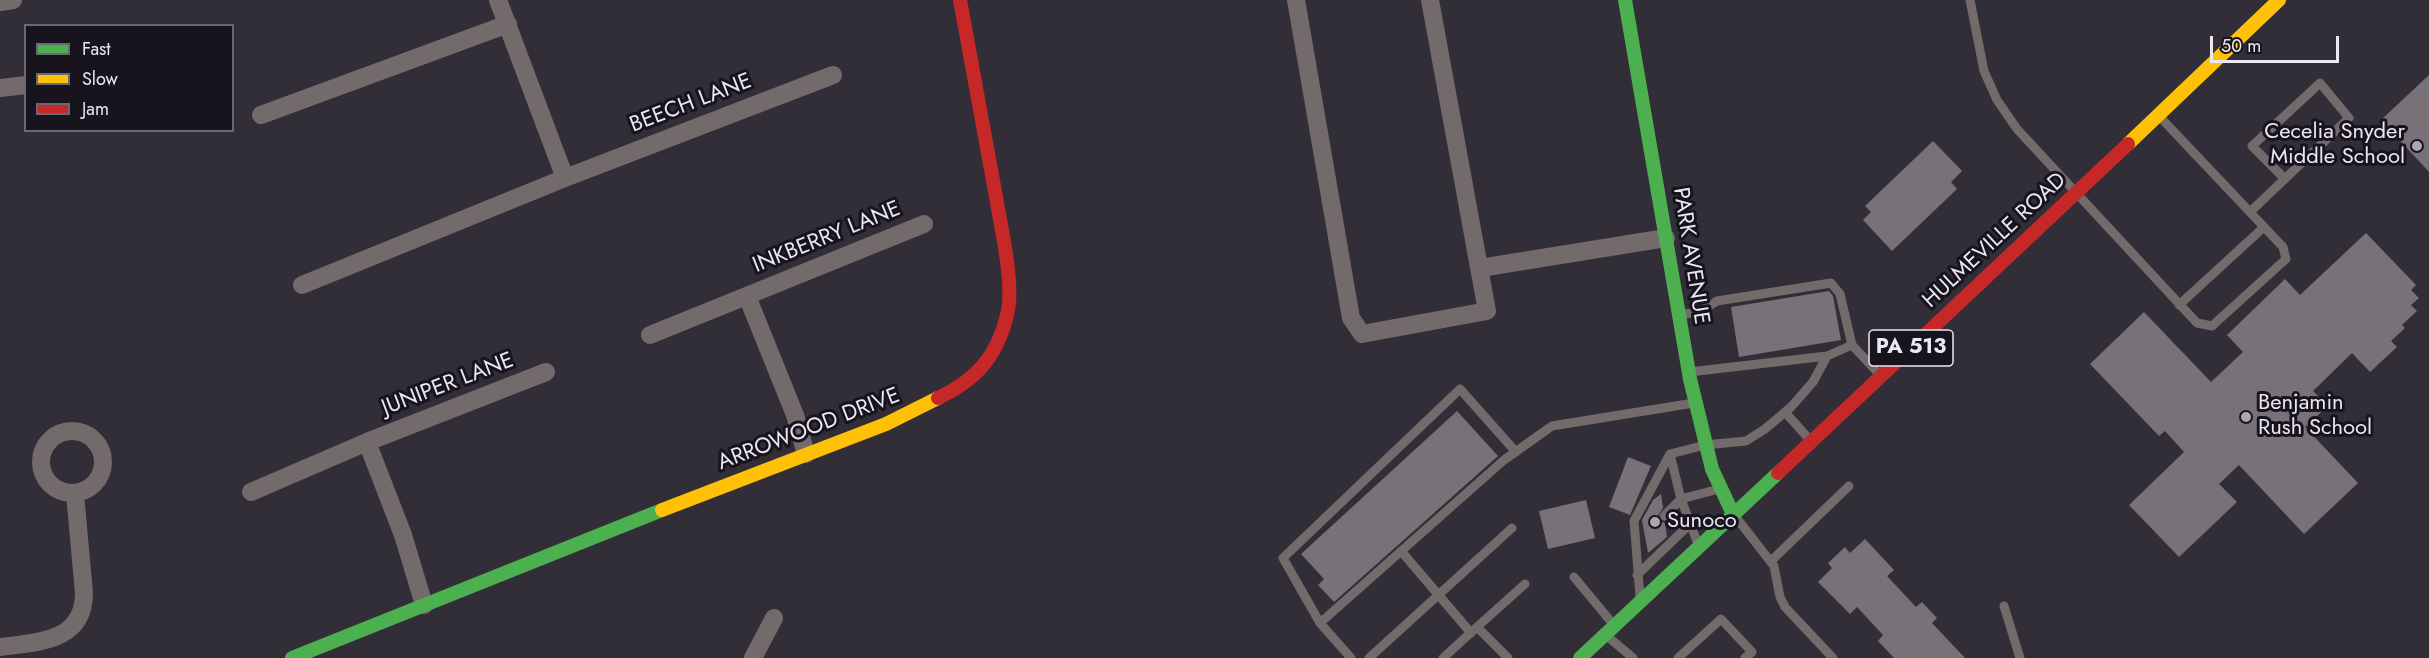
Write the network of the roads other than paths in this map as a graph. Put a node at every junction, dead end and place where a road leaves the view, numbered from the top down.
1 (14, 0) edge
2 (498, 0) edge
3 (960, 0) edge
4 (1296, 0) edge
5 (1430, 0) edge
6 (1625, 0) edge
7 (1970, 0) edge
8 (2279, 0) edge
9 (0, 2) edge
10 (508, 24) junction
11 (833, 75) dead end
12 (24, 85) edge
13 (0, 88) edge
14 (261, 115) dead end
15 (2158, 115) junction
16 (565, 178) junction
17 (2285, 179) junction
18 (2077, 193) junction
19 (2250, 212) junction
20 (924, 224) dead end
21 (2264, 226) junction
22 (1666, 238) junction
23 (1480, 267) junction
24 (302, 285) dead end
25 (747, 296) junction
26 (2179, 305) junction
27 (1679, 315) junction
28 (650, 335) dead end
29 (1852, 345) junction
30 (1827, 356) junction
31 (546, 372) dead end
32 (1689, 372) junction
33 (1881, 376) junction
34 (1696, 403) junction
35 (1785, 412) junction
36 (1811, 441) junction
37 (367, 442) junction
38 (1705, 445) junction
39 (1515, 452) junction
40 (806, 454) junction
41 (1670, 454) junction
42 (1849, 486) dead end
43 (1722, 489) junction
44 (251, 492) dead end
45 (75, 494) dead end
46 (1681, 499) junction
47 (1734, 514) junction
48 (1664, 516) dead end
49 (1690, 524) junction
50 (1512, 528) dead end
51 (1645, 533) dead end
52 (1635, 542) junction
53 (1699, 546) junction
54 (1401, 551) junction
55 (1771, 561) junction
56 (1637, 575) junction
57 (1574, 577) dead end
58 (1525, 584) dead end
59 (1439, 595) junction
60 (1640, 601) junction
61 (424, 605) junction
62 (2004, 606) dead end
63 (774, 618) dead end
64 (1320, 623) junction
65 (1474, 630) junction
66 (1610, 630) junction
67 (0, 647) edge
68 (1587, 656) edge
69 (292, 658) edge
70 (753, 658) edge
71 (1351, 658) edge
72 (1369, 658) edge
73 (1443, 658) edge
74 (1508, 658) edge
75 (1633, 658) edge
76 (1678, 658) edge
77 (1745, 658) edge
78 (1833, 658) edge
79 (2020, 658) edge

1 - 9 street
2 - 10 street
3 - 40 street, ARROWOOD DRIVE
4 - 23 street
5 - 23 street
6 - 22 street, PARK AVENUE
7 - 18 lane
8 - 15 street, HULMEVILLE ROAD / PA 513
10 - 14 street
10 - 16 street
11 - 16 street, BEECH LANE
12 - 13 street
15 - 18 street, HULMEVILLE ROAD / PA 513
15 - 19 lane
16 - 24 street, BEECH LANE
17 - 17 lane
17 - 19 lane
18 - 26 lane
18 - 33 street, HULMEVILLE ROAD / PA 513
19 - 21 lane
20 - 25 street, INKBERRY LANE
21 - 26 lane
21 - 26 lane
22 - 23 street
22 - 27 street, PARK AVENUE
25 - 28 street, INKBERRY LANE
25 - 40 street, INKBERRY LANE
27 - 29 lane
27 - 32 street, PARK AVENUE
29 - 30 lane
29 - 33 lane
30 - 32 lane
30 - 35 lane
31 - 37 street, JUNIPER LANE
32 - 34 street, PARK AVENUE
33 - 36 street, HULMEVILLE ROAD / PA 513
34 - 38 street, PARK AVENUE
34 - 39 lane
35 - 36 lane
35 - 38 lane
36 - 47 street, HULMEVILLE ROAD / PA 513
37 - 44 street, JUNIPER LANE
37 - 61 street, JUNIPER LANE
38 - 41 lane
38 - 43 street, PARK AVENUE
39 - 54 lane
39 - 64 lane
40 - 61 street, ARROWOOD DRIVE
41 - 46 lane
41 - 52 lane
42 - 55 lane
43 - 46 lane
43 - 47 street, PARK AVENUE
45 - 67 street
46 - 48 lane
46 - 49 lane
47 - 53 street, HULMEVILLE ROAD / PA 513
47 - 55 lane
49 - 53 lane
49 - 56 lane
50 - 59 lane
51 - 52 lane
52 - 56 lane
53 - 60 street, HULMEVILLE ROAD / PA 513
54 - 59 lane
54 - 64 lane
55 - 78 lane
56 - 60 lane
57 - 66 lane
58 - 65 lane
59 - 65 lane
59 - 72 lane
60 - 66 street, HULMEVILLE ROAD / PA 513
61 - 69 street, ARROWOOD DRIVE
62 - 79 lane
63 - 70 street
64 - 71 lane
65 - 73 lane
65 - 74 lane
66 - 68 street, HULMEVILLE ROAD / PA 513
66 - 75 lane
76 - 77 lane

